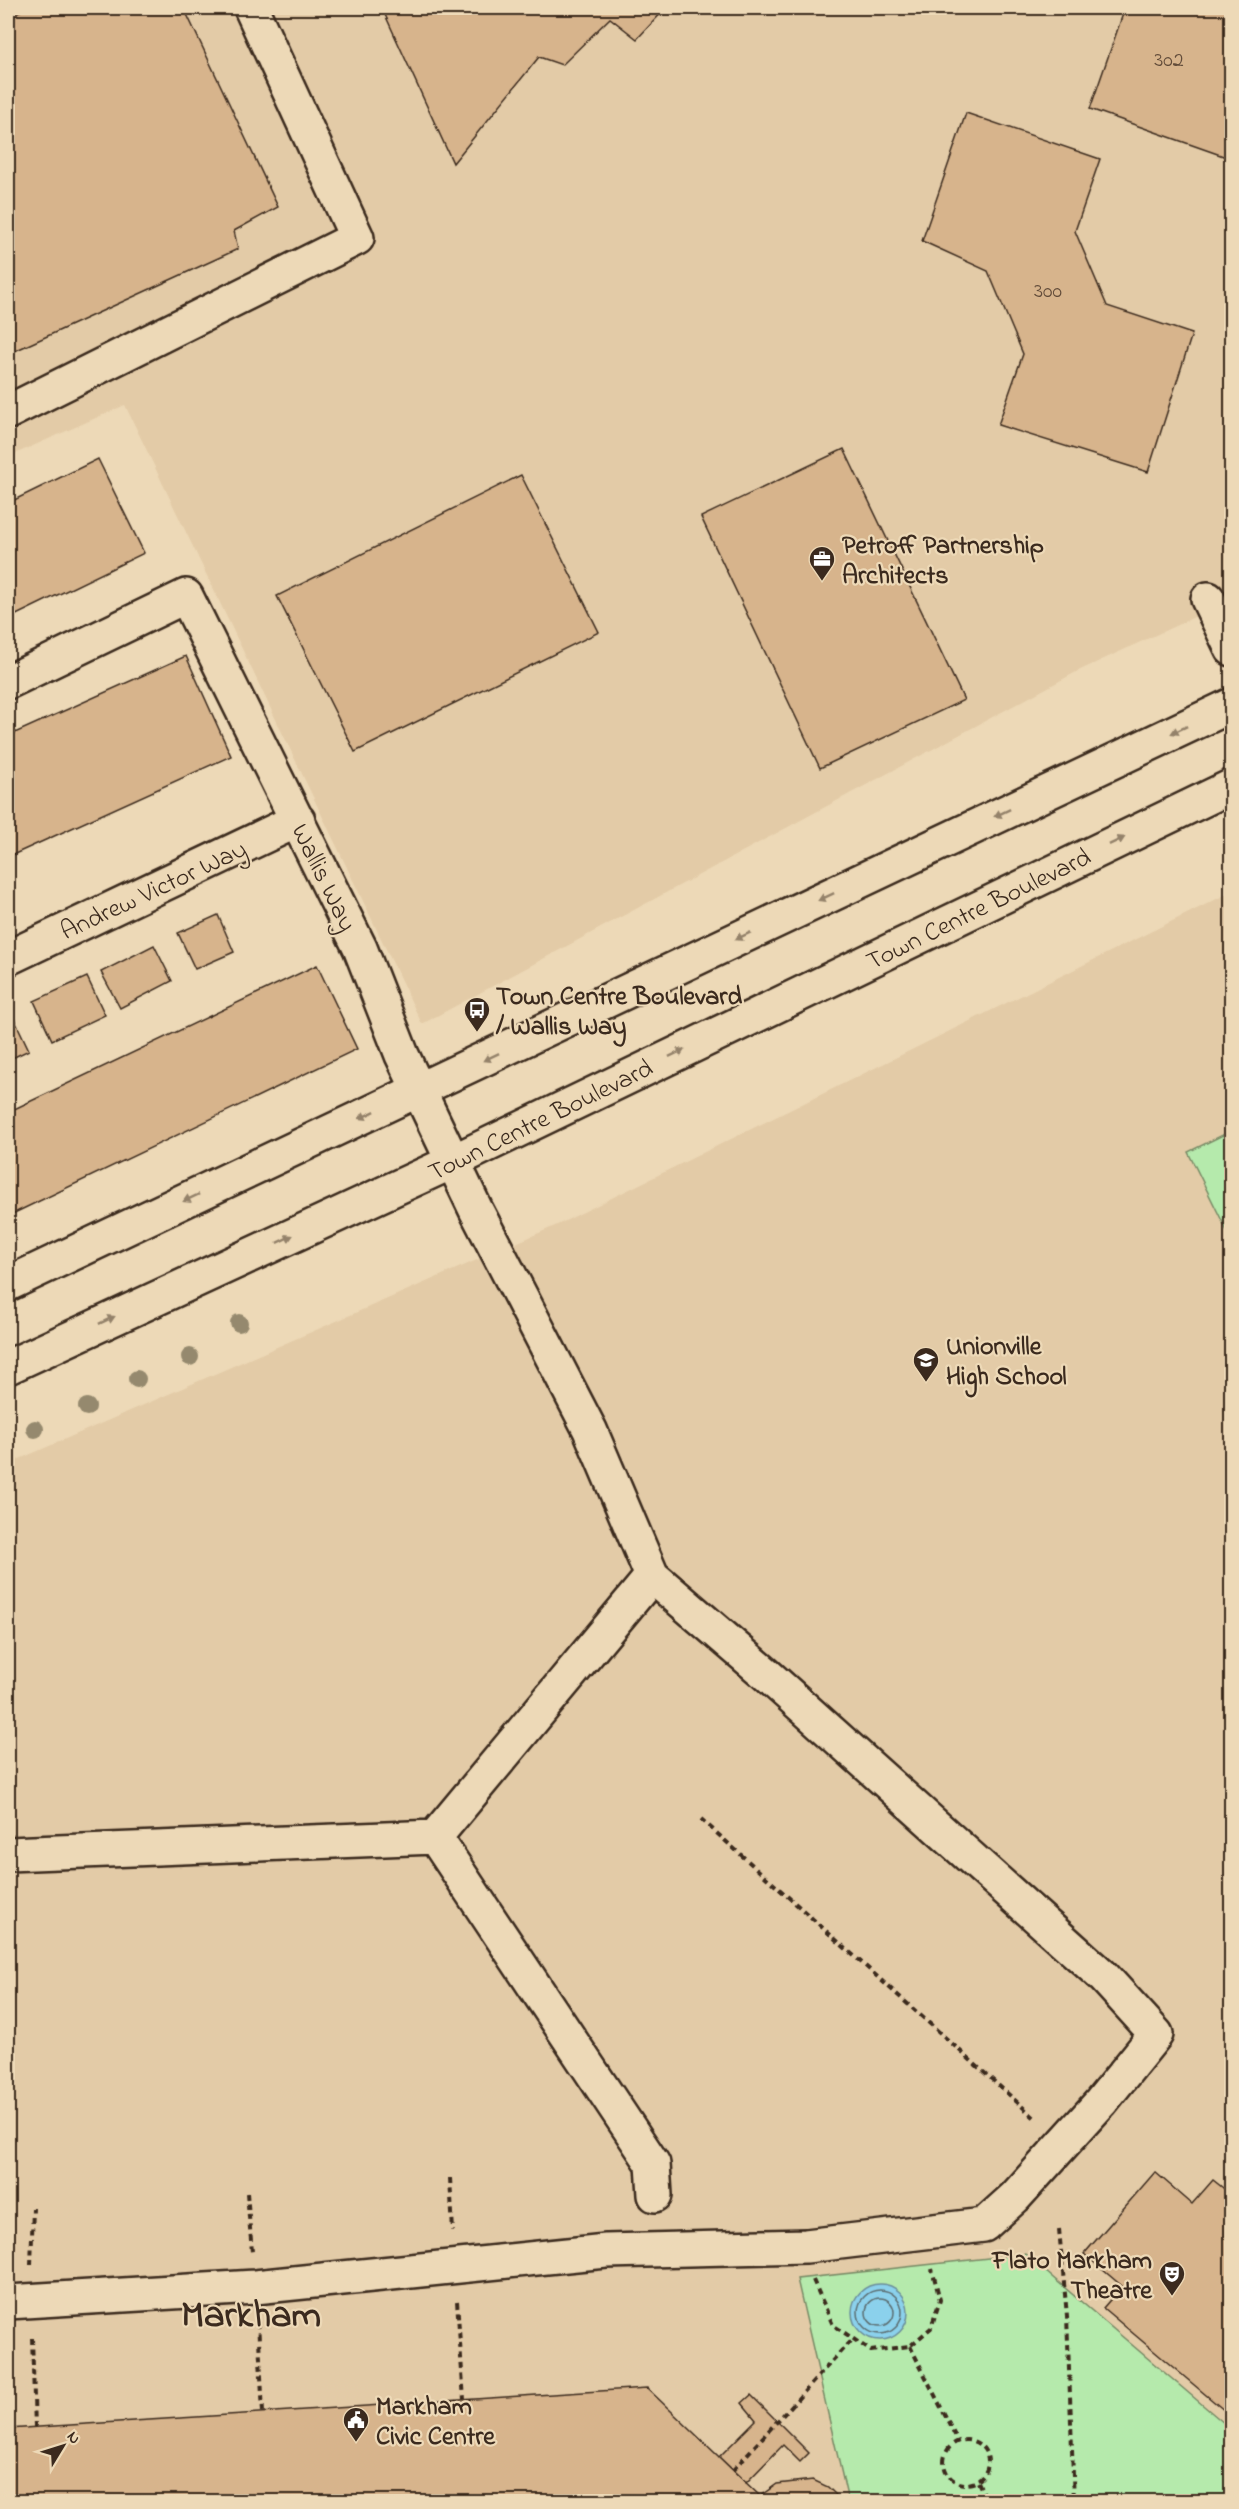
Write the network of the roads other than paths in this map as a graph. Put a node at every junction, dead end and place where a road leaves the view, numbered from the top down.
1 (251, 8) edge
2 (8, 412) edge
3 (1208, 599) dead end
4 (1232, 649) edge
5 (8, 682) edge
6 (1232, 705) edge
7 (1232, 786) edge
8 (298, 820) junction
9 (8, 958) edge
10 (420, 1090) junction
11 (454, 1161) junction
12 (8, 1284) edge
13 (8, 1367) edge
14 (652, 1576) junction
15 (435, 1837) junction
16 (8, 1854) edge
17 (656, 2195) dead end
18 (8, 2301) edge

1 - 2 main road
3 - 4 main road
5 - 8 main road, Wallis Way
6 -> 10 main road
11 -> 7 main road, Town Centre Boulevard
8 - 9 main road, Andrew Victor Way
8 - 10 main road, Wallis Way
10 - 11 main road, Wallis Way
10 -> 12 main road
13 -> 11 main road, Town Centre Boulevard
11 - 14 main road, Wallis Way
14 - 15 main road
14 - 18 main road
15 - 16 main road
15 - 17 main road

